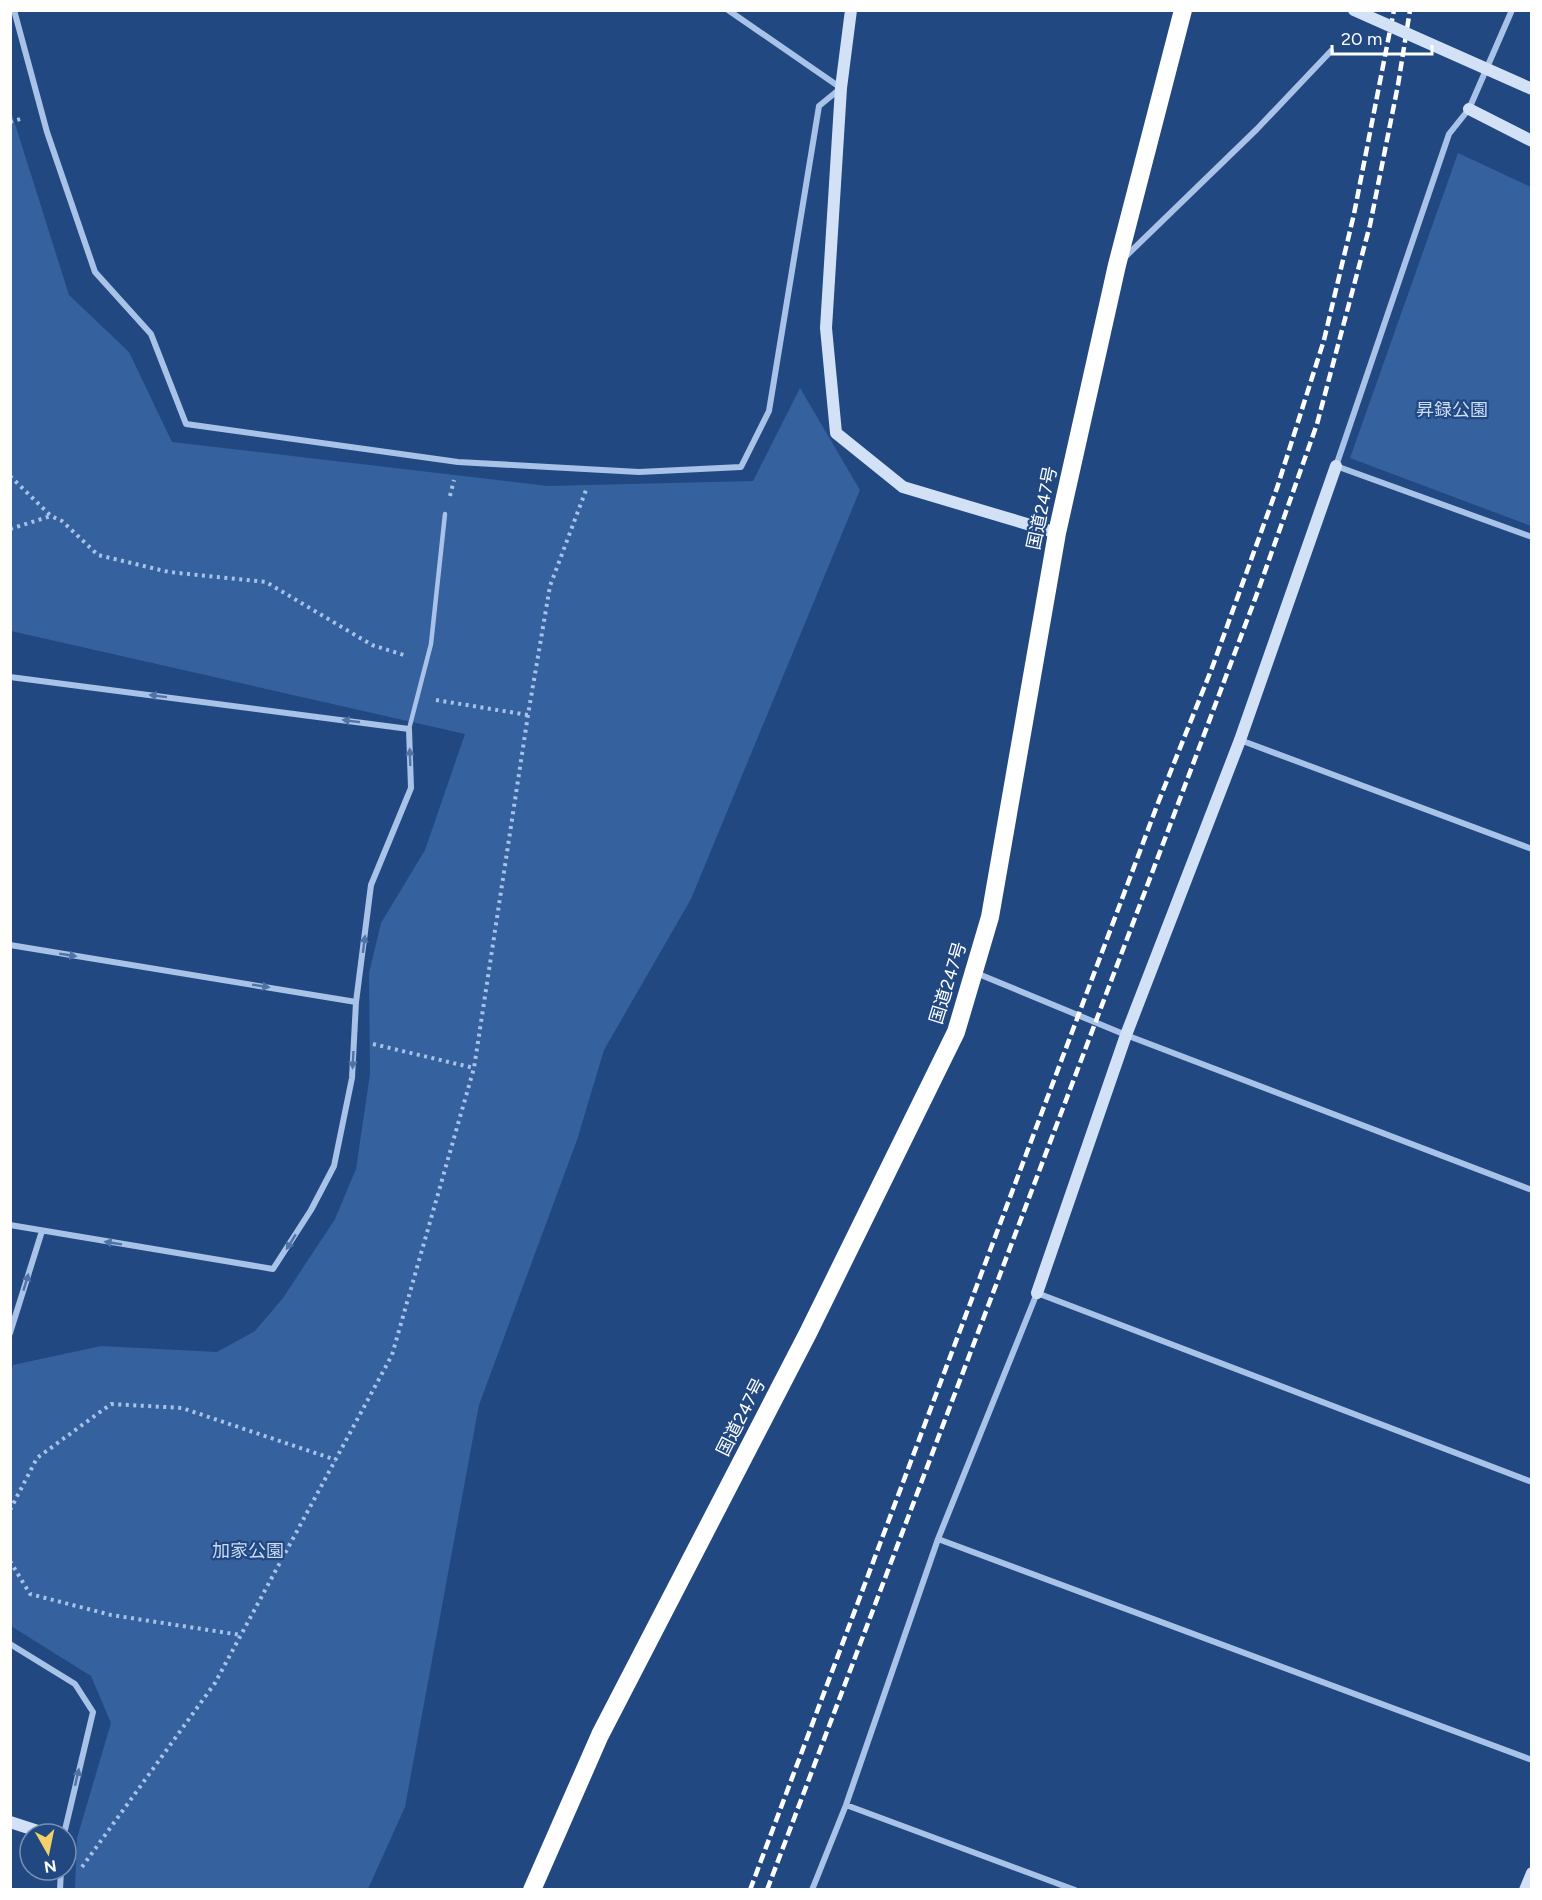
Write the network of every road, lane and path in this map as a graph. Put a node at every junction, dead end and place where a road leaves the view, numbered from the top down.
1 (14, 10) edge
2 (728, 10) edge
3 (851, 10) edge
4 (1183, 10) edge
5 (1354, 10) edge
6 (1512, 10) edge
7 (1331, 51) dead end
8 (841, 88) junction
9 (1532, 89) edge
10 (1469, 109) junction
11 (1532, 141) edge
12 (1117, 265) junction
13 (458, 462) junction
14 (1336, 466) junction
15 (594, 469) junction
16 (10, 476) edge
17 (445, 514) joint
18 (51, 516) junction
19 (10, 529) edge
20 (1058, 533) junction
21 (1532, 537) edge
22 (427, 662) junction
23 (10, 677) edge
24 (417, 698) junction
25 (528, 715) junction
26 (409, 729) junction
27 (1240, 740) junction
28 (1532, 849) edge
29 (10, 945) edge
30 (974, 972) junction
31 (356, 1002) junction
32 (1126, 1035) junction
33 (354, 1040) junction
34 (474, 1068) junction
35 (1532, 1190) edge
36 (10, 1225) edge
37 (42, 1232) junction
38 (1037, 1293) junction
39 (10, 1333) edge
40 (336, 1460) junction
41 (1532, 1482) edge
42 (10, 1510) edge
43 (938, 1539) junction
44 (10, 1561) edge
45 (241, 1635) junction
46 (10, 1644) edge
47 (1532, 1760) edge
48 (846, 1805) junction
49 (67, 1822) edge
50 (80, 1871) dead end
51 (1532, 1873) edge
52 (532, 1890) edge
53 (812, 1890) edge
54 (1075, 1890) edge
55 (1525, 1890) edge

1 - 13 street
2 - 8 street
3 - 8 street
4 - 12 highway, 国道247号
5 - 9 street, bridge
6 - 10 street
7 - 12 street
8 - 15 street
8 - 20 street
10 - 11 street
10 - 14 street
12 - 20 highway, 国道247号
13 - 15 street
13 - 17 path
14 - 21 street
14 - 27 street
15 - 25 path
16 - 18 path
17 - 22 lane
18 - 19 path
18 - 22 path
20 - 30 highway, 国道247号
22 - 24 lane
26 -> 23 street
24 - 25 path
24 - 26 lane
25 - 34 path
31 -> 26 street
27 - 28 street
27 - 32 street
29 -> 31 street
30 - 32 street
30 - 52 highway, 国道247号
31 - 33 street
32 - 35 street
32 - 38 street
33 - 34 path
33 -> 37 street
34 - 40 path
36 - 37 street
39 -> 37 street
38 - 41 street
38 - 43 street
40 - 42 path
40 - 45 path
43 - 47 street
43 - 48 street
44 - 45 path
45 - 50 path
49 -> 46 street
48 - 53 street
48 - 54 street
51 - 55 street

